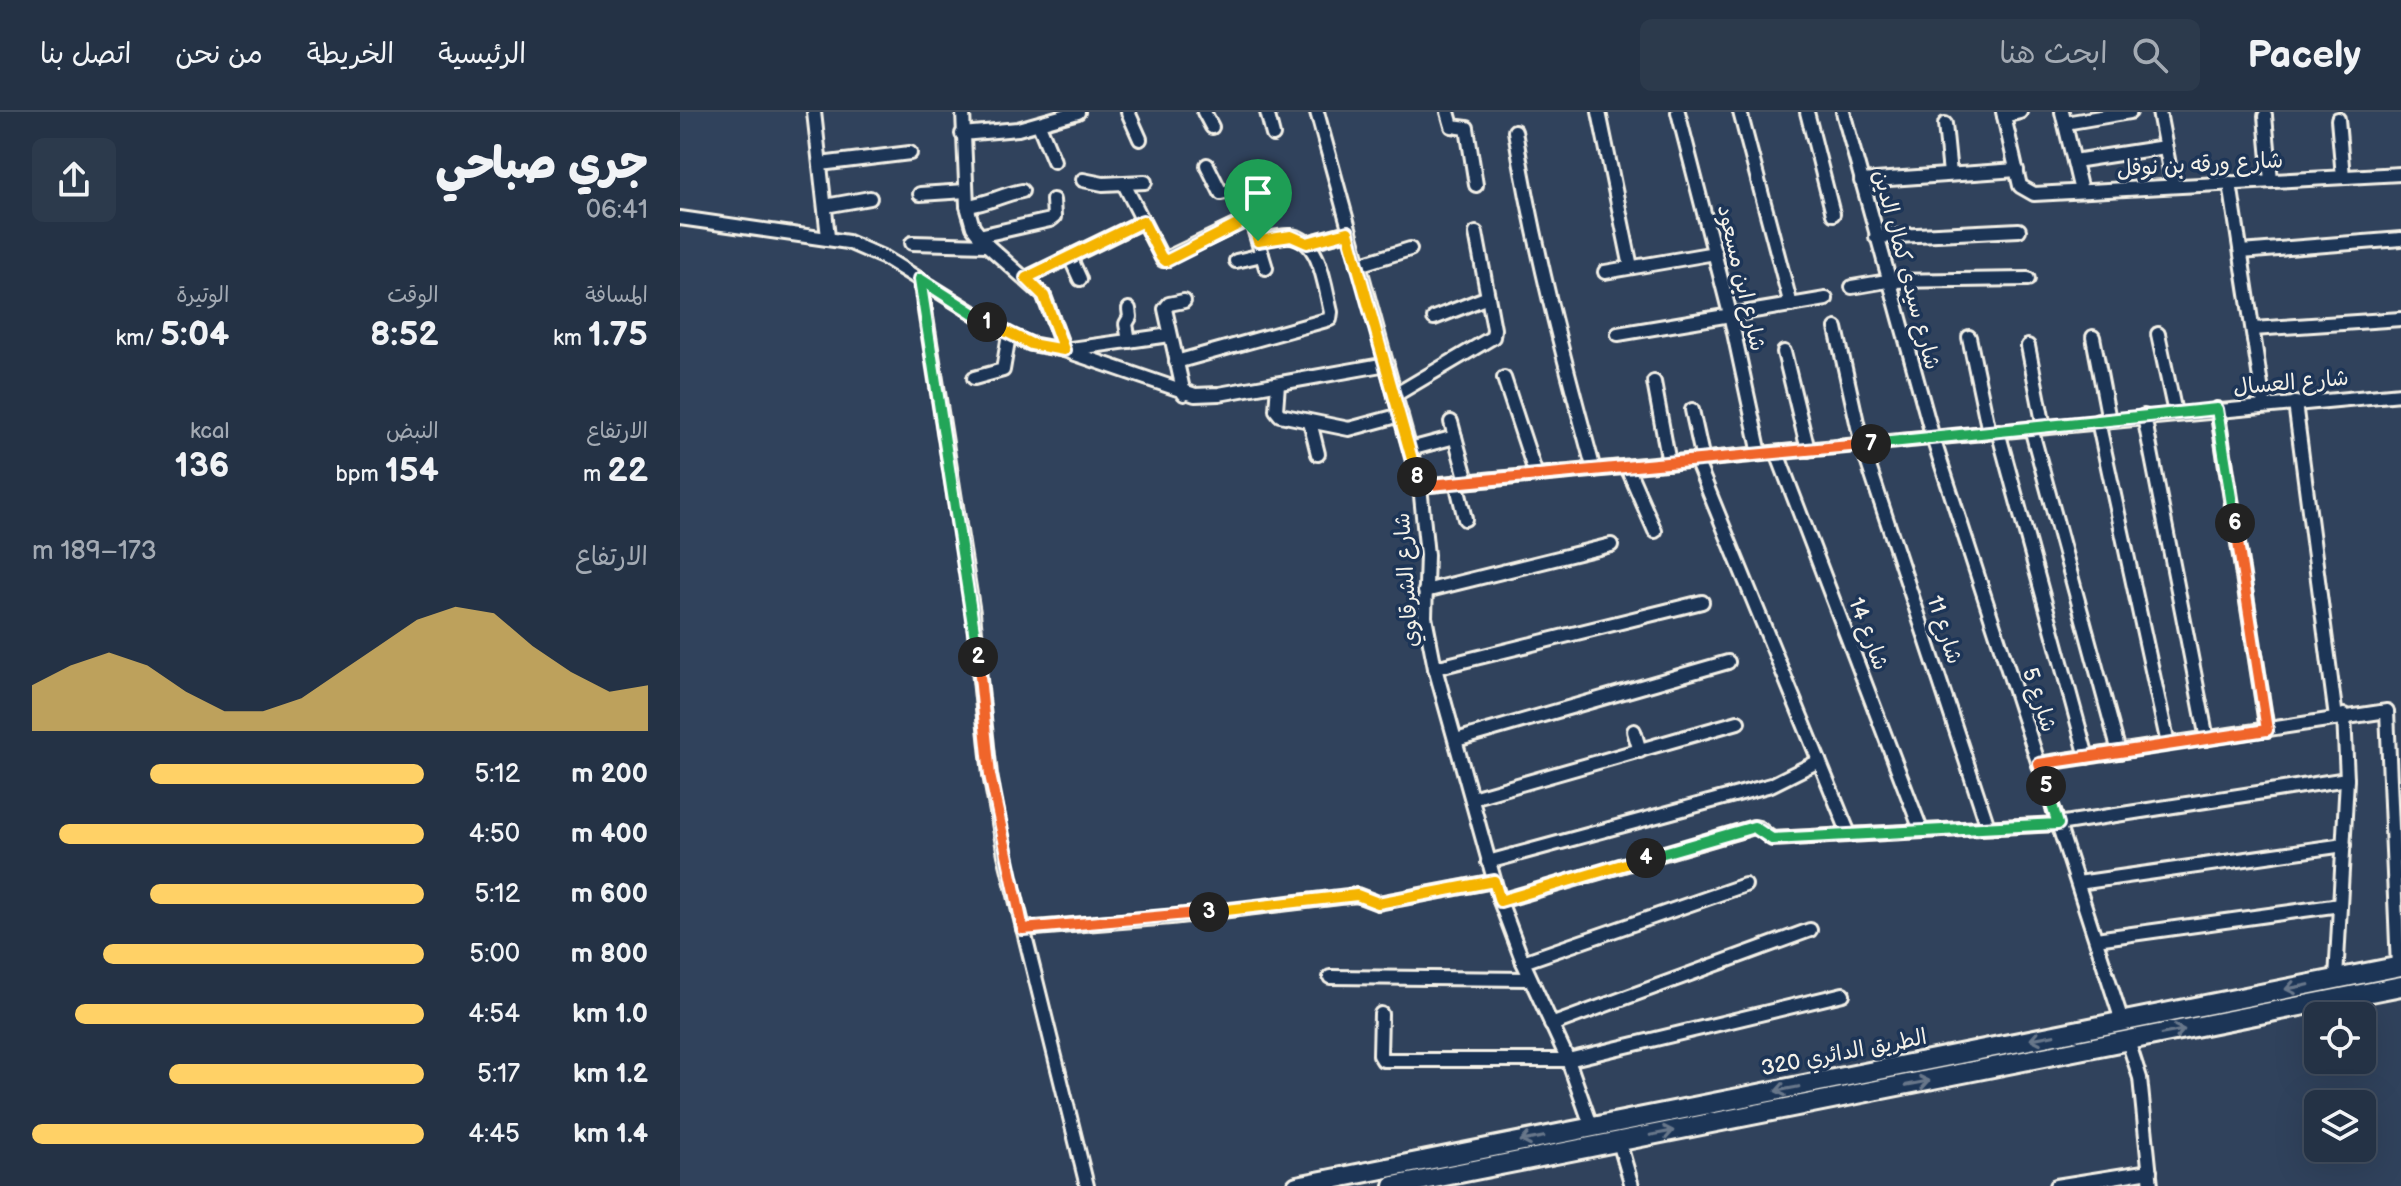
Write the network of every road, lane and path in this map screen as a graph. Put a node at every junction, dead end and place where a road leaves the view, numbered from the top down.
1 (816, 112) edge
2 (963, 112) edge
3 (1128, 112) edge
4 (1204, 112) edge
5 (1267, 112) edge
6 (1317, 112) edge
7 (1448, 112) edge
8 (1599, 112) edge
9 (1678, 112) edge
10 (1740, 112) edge
11 (1807, 112) edge
12 (1843, 112) edge
13 (2020, 112) edge
14 (2130, 112) edge
15 (2159, 112) edge
16 (1076, 113) edge
17 (2004, 114) edge
18 (2265, 116) dead end
19 (2064, 118) edge
20 (2338, 119) dead end
21 (1945, 124) dead end
22 (1039, 125) junction
23 (1212, 127) dead end
24 (1515, 131) dead end
25 (962, 134) junction
26 (1273, 135) dead end
27 (1140, 139) dead end
28 (2165, 147) junction
29 (910, 153) dead end
30 (1054, 161) dead end
31 (2074, 161) junction
32 (820, 164) junction
33 (1207, 165) dead end
34 (2017, 170) junction
35 (1950, 174) junction
36 (2401, 174) edge
37 (2343, 177) junction
38 (1083, 180) dead end
39 (1861, 181) junction
40 (2271, 181) junction
41 (1145, 182) dead end
42 (2230, 183) junction
43 (1124, 184) junction
44 (1258, 185) dead end
45 (1476, 185) dead end
46 (2173, 186) junction
47 (1242, 189) junction
48 (966, 191) junction
49 (1022, 191) dead end
50 (2081, 191) junction
51 (920, 194) dead end
52 (870, 198) dead end
53 (1053, 200) dead end
54 (825, 206) junction
55 (967, 206) junction
56 (1833, 214) dead end
57 (680, 218) edge
58 (1251, 218) junction
59 (1143, 221) junction
60 (2019, 230) dead end
61 (1348, 232) junction
62 (1476, 233) dead end
63 (828, 237) junction
64 (1876, 237) junction
65 (2401, 239) edge
66 (983, 240) junction
67 (1258, 241) junction
68 (912, 243) dead end
69 (1307, 243) junction
70 (1410, 249) dead end
71 (2241, 252) junction
72 (1715, 253) junction
73 (1262, 255) junction
74 (1070, 257) junction
75 (1236, 261) dead end
76 (1358, 265) junction
77 (1631, 267) junction
78 (1266, 268) dead end
79 (1605, 272) dead end
80 (1026, 278) junction
81 (920, 279) junction
82 (1080, 279) dead end
83 (2028, 279) dead end
84 (1887, 281) junction
85 (1852, 287) dead end
86 (1488, 297) junction
87 (1826, 299) dead end
88 (1184, 301) dead end
89 (1791, 305) junction
90 (1129, 309) dead end
91 (1730, 314) junction
92 (1434, 318) dead end
93 (2401, 319) edge
94 (1836, 328) dead end
95 (2253, 329) junction
96 (1618, 334) dead end
97 (2158, 334) dead end
98 (1009, 335) junction
99 (1170, 335) junction
100 (1969, 337) dead end
101 (2093, 337) dead end
102 (1129, 341) junction
103 (2028, 346) dead end
104 (1064, 350) junction
105 (1784, 352) dead end
106 (1176, 362) junction
107 (1387, 364) junction
108 (974, 378) dead end
109 (1504, 378) dead end
110 (1654, 382) dead end
111 (1278, 384) junction
112 (1184, 394) junction
113 (2401, 394) edge
114 (1395, 395) junction
115 (2295, 403) junction
116 (2264, 405) junction
117 (2217, 409) junction
118 (1692, 410) dead end
119 (2175, 413) junction
120 (1401, 415) junction
121 (2144, 416) junction
122 (2104, 420) junction
123 (1310, 422) junction
124 (1451, 422) dead end
125 (2037, 428) junction
126 (1993, 432) junction
127 (1455, 437) junction
128 (1933, 438) junction
129 (1862, 445) junction
130 (1410, 449) junction
131 (1808, 450) junction
132 (1777, 453) junction
133 (1318, 454) dead end
134 (1760, 454) junction
135 (1700, 460) junction
136 (1669, 463) junction
137 (1627, 467) junction
138 (1594, 470) junction
139 (1536, 475) junction
140 (1462, 482) junction
141 (1420, 486) junction
142 (1465, 519) dead end
143 (1655, 531) dead end
144 (1611, 545) dead end
145 (1425, 591) junction
146 (1702, 602) dead end
147 (1728, 662) dead end
148 (1435, 668) junction
149 (2340, 716) junction
150 (1738, 722) dead end
151 (2267, 730) junction
152 (1634, 731) dead end
153 (2207, 739) junction
154 (1456, 740) junction
155 (2168, 744) junction
156 (1640, 751) junction
157 (2119, 752) junction
158 (2087, 757) junction
159 (1819, 761) junction
160 (2039, 764) junction
161 (2347, 779) junction
162 (1472, 798) junction
163 (2058, 824) junction
164 (1988, 827) junction
165 (1921, 830) junction
166 (1849, 834) junction
167 (2344, 845) junction
168 (1488, 862) junction
169 (1494, 881) junction
170 (2078, 883) junction
171 (1745, 885) dead end
172 (1500, 901) junction
173 (2340, 905) junction
174 (1023, 929) junction
175 (1810, 930) dead end
176 (2096, 939) junction
177 (1523, 962) junction
178 (2400, 966) edge
179 (1330, 977) dead end
180 (1530, 979) junction
181 (2336, 979) junction
182 (2401, 986) edge
183 (1843, 994) dead end
184 (1381, 1014) dead end
185 (2122, 1021) junction
186 (1551, 1025) junction
187 (2128, 1041) junction
188 (1568, 1060) junction
189 (1592, 1128) junction
190 (1619, 1142) junction
191 (2150, 1171) junction
192 (1399, 1179) edge
193 (1087, 1186) edge
194 (1297, 1186) edge
195 (1632, 1186) edge
196 (2056, 1186) edge
197 (2151, 1186) edge

1 - 32 street
2 - 25 street
3 - 27 street
4 - 23 street
5 - 26 street
6 - 61 street, شارع الشرقاوي
7 - 45 street
8 - 77 street
9 - 72 street, شارع ابن مسعود
10 - 89 street
11 - 56 street
12 - 39 street, شارع سيدى كمال الدين
13 - 17 street
14 - 19 street
15 - 28 street
16 - 22 street
17 - 34 street
18 - 40 street
19 - 31 street
20 - 37 street
21 - 35 street
22 - 25 street
22 - 30 street
24 - 138 street
25 - 48 street
28 - 31 street
28 - 46 street
29 - 32 street
31 - 50 street
32 - 54 street
33 - 47 street
34 - 35 street
34 - 50 street, شارع ورقه بن نوفل
35 - 39 street
36 - 37 street, شارع ورقه بن نوفل
37 - 40 street, شارع ورقه بن نوفل
38 - 43 street
39 - 64 street, شارع سيدى كمال الدين
40 - 42 street, شارع ورقه بن نوفل
41 - 43 street
42 - 46 street, شارع ورقه بن نوفل
42 - 71 street
43 - 59 street
44 - 47 street
46 - 50 street, شارع ورقه بن نوفل
47 - 58 street
48 - 51 street
48 - 55 street
49 - 55 street
52 - 54 street
53 - 66 street
54 - 63 street
55 - 66 street
57 - 63 street
58 - 59 street
58 - 67 street
59 - 74 street
60 - 64 street
61 - 69 street
61 - 76 street, شارع الشرقاوي
62 - 86 street
63 - 81 street
64 - 84 street, شارع سيدى كمال الدين
65 - 71 street
66 - 68 street
66 - 80 street
67 - 69 street
67 - 73 street
69 - 106 street
70 - 76 street
71 - 95 street
72 - 77 street
72 - 91 street, شارع ابن مسعود
73 - 75 street
73 - 78 street
74 - 80 street
74 - 82 street
76 - 107 street, شارع الشرقاوي
77 - 79 street
80 - 104 street
81 - 98 street
81 - 174 street
83 - 84 street
84 - 85 street
84 - 128 street, شارع سيدى كمال الدين
86 - 92 street
86 - 114 street
87 - 89 street
88 - 99 street
89 - 91 street
90 - 102 street
91 - 96 street
91 - 134 street, شارع ابن مسعود
93 - 95 street
94 - 129 street, شارع 11
95 - 116 street
97 - 119 street
98 - 104 street
98 - 108 street
99 - 102 street
99 - 106 street
100 - 126 street
101 - 122 street
102 - 104 street
103 - 125 street
104 - 112 street
105 - 131 street
106 - 112 street
107 - 111 street
107 - 114 street, شارع الشرقاوي
109 - 139 street
110 - 136 street
111 - 112 street
111 - 123 street
113 - 115 street, شارع العسال
114 - 120 street, شارع الشرقاوي
115 - 116 street, شارع العسال
115 - 149 street
116 - 117 street, شارع العسال
117 - 119 street, شارع العسال
117 - 151 street
118 - 135 street
119 - 121 street, شارع العسال
120 - 123 street
120 - 130 street, شارع الشرقاوي
121 - 122 street, شارع العسال
121 - 153 street
122 - 125 street, شارع العسال
122 - 155 street
123 - 133 street
124 - 127 street
125 - 126 street, شارع العسال
125 - 157 street
126 - 128 street, شارع العسال
126 - 158 street
127 - 130 street
127 - 140 street
128 - 129 street, شارع العسال
128 - 160 street, شارع 5
129 - 131 street, شارع العسال
129 - 164 street, شارع 11
130 - 141 street, شارع الشرقاوي
131 - 132 street, شارع العسال
132 - 134 street, شارع العسال
132 - 165 street, شارع 14
134 - 135 street, شارع العسال
135 - 136 street, شارع العسال
135 - 159 street
136 - 137 street, شارع العسال
137 - 138 street, شارع العسال
137 - 143 street
138 - 139 street, شارع العسال
139 - 140 street, شارع العسال
140 - 141 street, شارع العسال
140 - 142 street
141 - 145 street, شارع الشرقاوي
144 - 145 street
145 - 148 street, شارع الشرقاوي
146 - 148 street
147 - 154 street
148 - 154 street, شارع الشرقاوي
149 - 151 street
149 - 161 street
149 - 178 street
150 - 156 street
151 - 153 street
152 - 156 street
153 - 155 street
154 - 162 street, شارع الشرقاوي
155 - 157 street
156 - 162 street
157 - 158 street
158 - 160 street
159 - 166 street
159 - 168 street
160 - 163 street, شارع 5
161 - 163 street
161 - 167 street
162 - 168 street, شارع الشرقاوي
163 - 164 street
163 - 170 street, شارع 5
164 - 165 street
165 - 166 street
166 - 172 street
167 - 170 street
167 - 173 street
168 - 169 street, شارع الشرقاوي
169 - 172 street, شارع الشرقاوي
169 - 174 street
170 - 176 street, شارع 5
171 - 177 street
172 - 177 street, شارع الشرقاوي
173 - 176 street
173 - 181 street
174 - 193 street
175 - 186 street
176 - 185 street, شارع 5
177 - 180 street, شارع الشرقاوي
178 - 181 main road, الطريق الدائري 320
179 - 180 street
180 - 186 street, شارع الشرقاوي
181 -> 185 main road, الطريق الدائري 320
187 -> 182 main road, الطريق الدائري 320
183 - 188 street
184 - 188 street
185 -> 189 main road, الطريق الدائري 320
186 - 188 street, شارع الشرقاوي
190 -> 187 main road, الطريق الدائري 320
187 - 191 street
188 - 189 street, شارع الشرقاوي
189 -> 192 main road, الطريق الدائري 320
190 - 192 main road, الطريق الدائري 320
190 - 195 street
191 - 196 street
191 - 197 street
192 - 194 main road, الطريق الدائري 320

